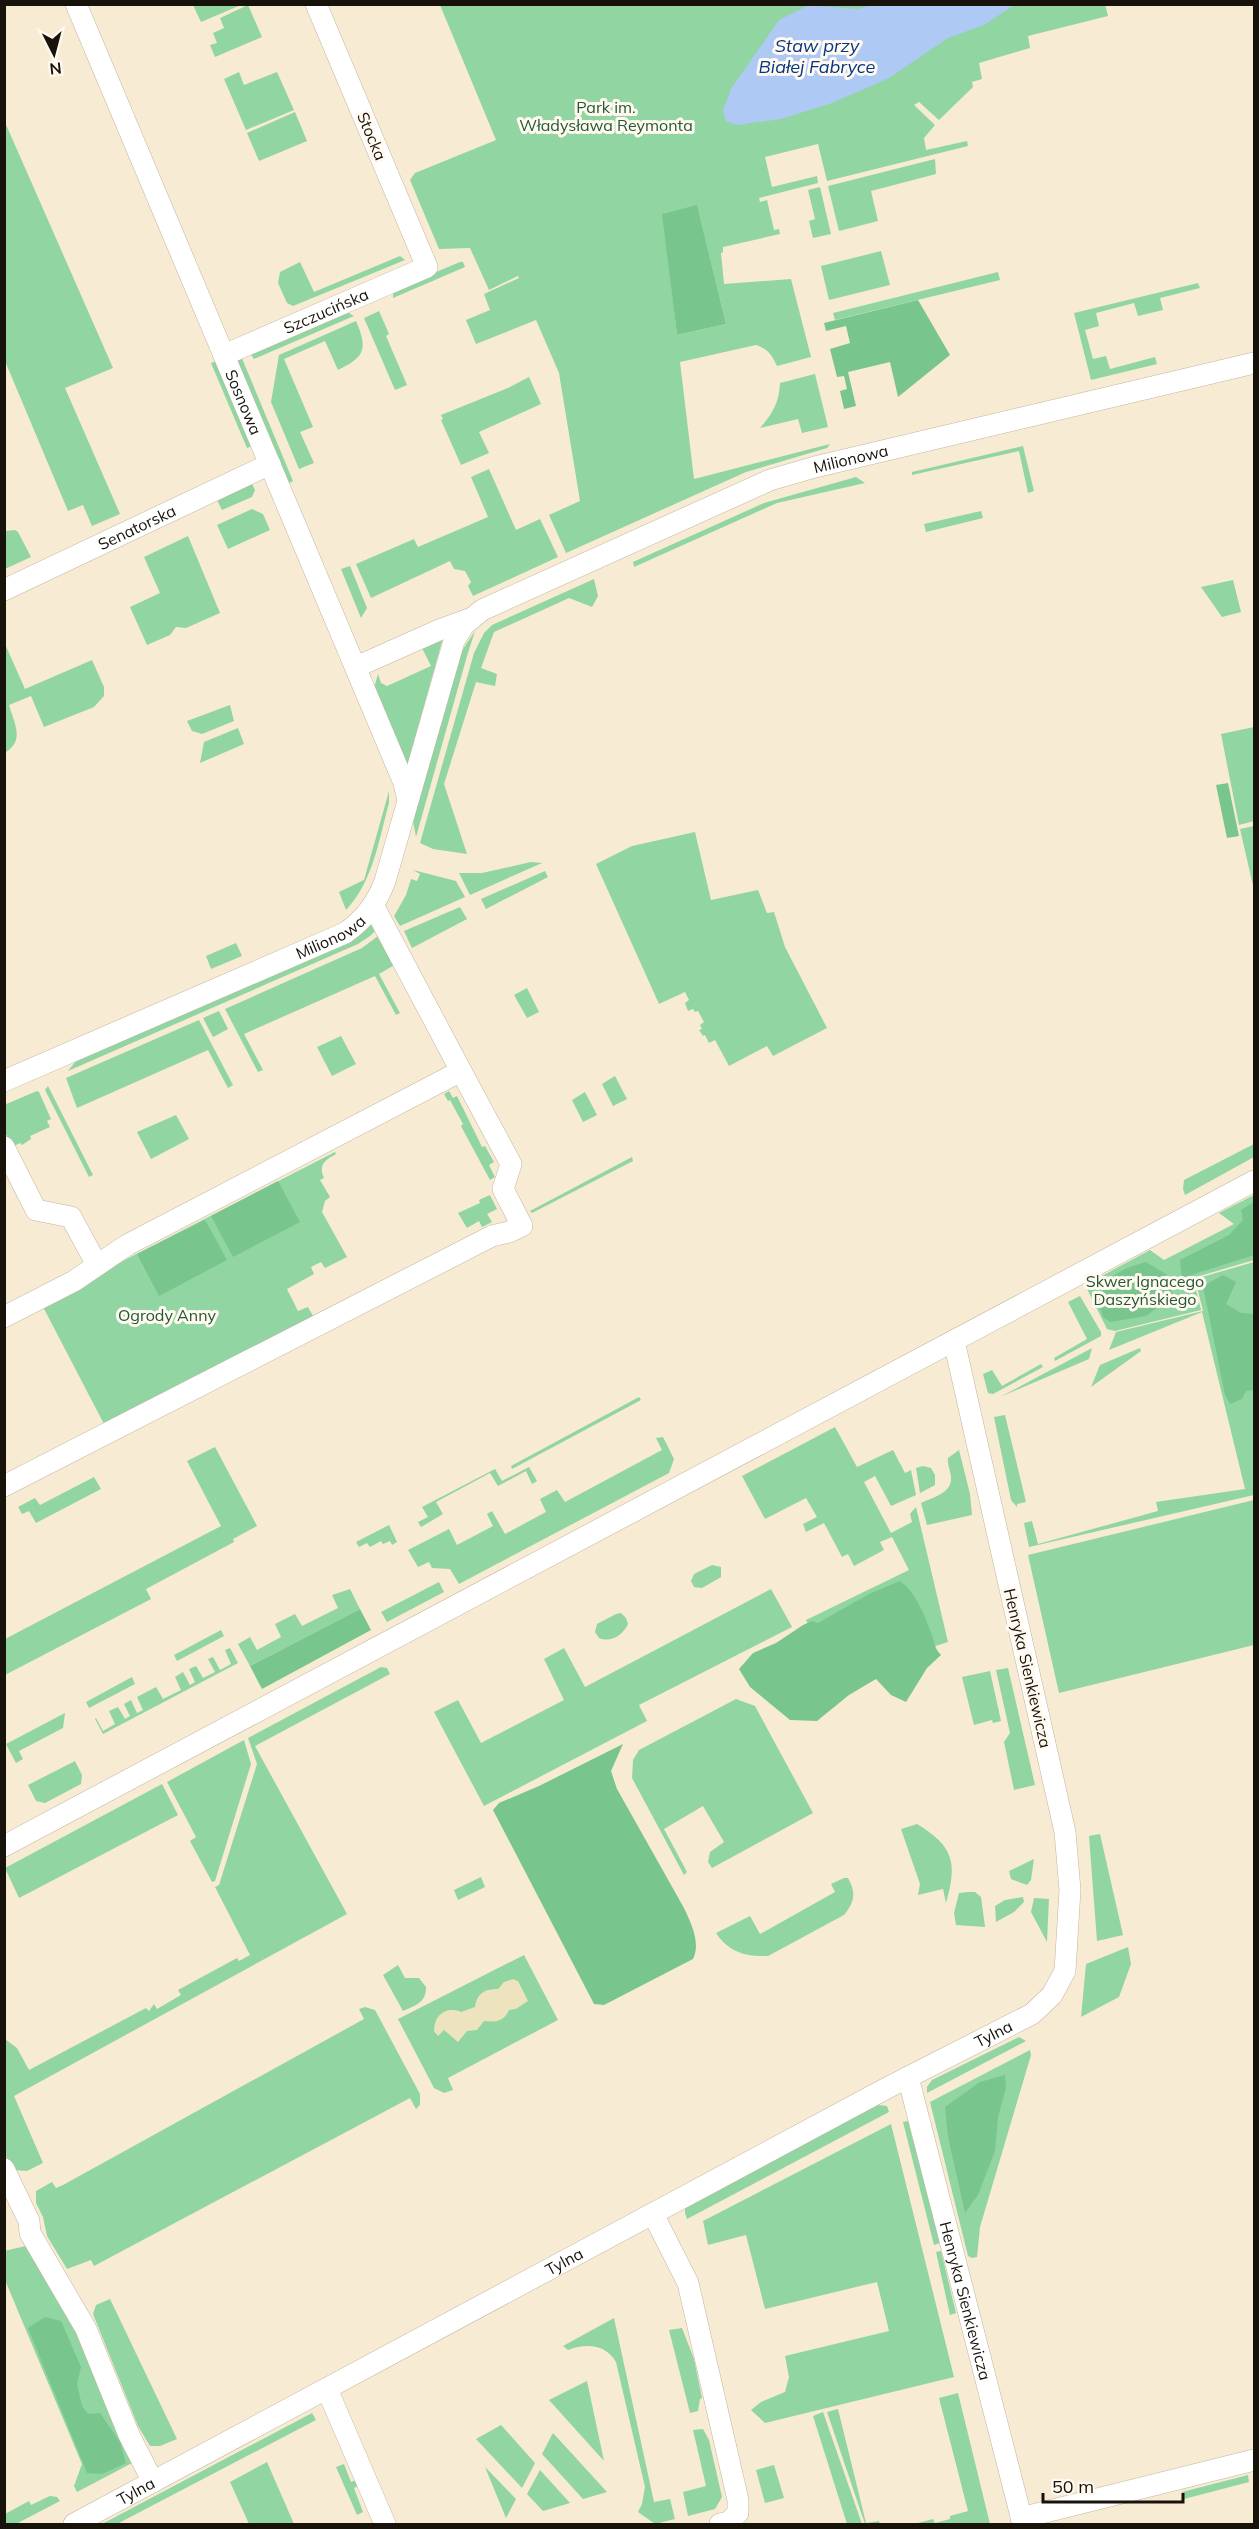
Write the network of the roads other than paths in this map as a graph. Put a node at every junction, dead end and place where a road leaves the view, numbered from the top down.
1 (76, 4) edge
2 (316, 4) edge
3 (427, 267) joint
4 (224, 355) junction
5 (1254, 363) edge
6 (270, 464) junction
7 (4, 590) edge
8 (469, 619) junction
9 (356, 667) junction
10 (408, 800) junction
11 (374, 905) junction
12 (461, 1071) junction
13 (4, 1082) edge
14 (4, 1147) edge
15 (1254, 1181) edge
16 (97, 1265) junction
17 (4, 1317) edge
18 (954, 1341) junction
19 (4, 1486) edge
20 (4, 1846) edge
21 (1052, 1995) joint
22 (908, 2077) junction
23 (4, 2169) edge
24 (653, 2214) junction
25 (327, 2390) junction
26 (1254, 2460) edge
27 (153, 2482) junction
28 (1022, 2521) edge
29 (74, 2524) edge
30 (386, 2524) edge
31 (720, 2524) edge

1 - 4 street, Sosnowa
2 - 3 street, Stocka
3 - 4 street, Szczucińska
4 - 6 street, Sosnowa
5 - 8 street, Milionowa
6 - 7 street, Senatorska
6 - 9 street, Sosnowa
8 - 9 street, Milionowa
8 - 10 street, Milionowa
9 - 10 street, Sosnowa
10 - 11 street, Milionowa
11 - 12 street
11 - 13 street, Milionowa
12 - 16 street
12 - 19 street
14 - 16 street
15 - 18 street
16 - 17 street
18 - 20 street
18 - 21 street, Henryka Sienkiewicza
21 - 22 street, Tylna
22 - 24 street, Tylna
22 - 28 street, Henryka Sienkiewicza
23 - 27 street
24 - 25 street, Tylna
24 - 31 street
25 - 27 street, Tylna
25 - 30 street
26 - 28 street
27 - 29 street, Tylna

